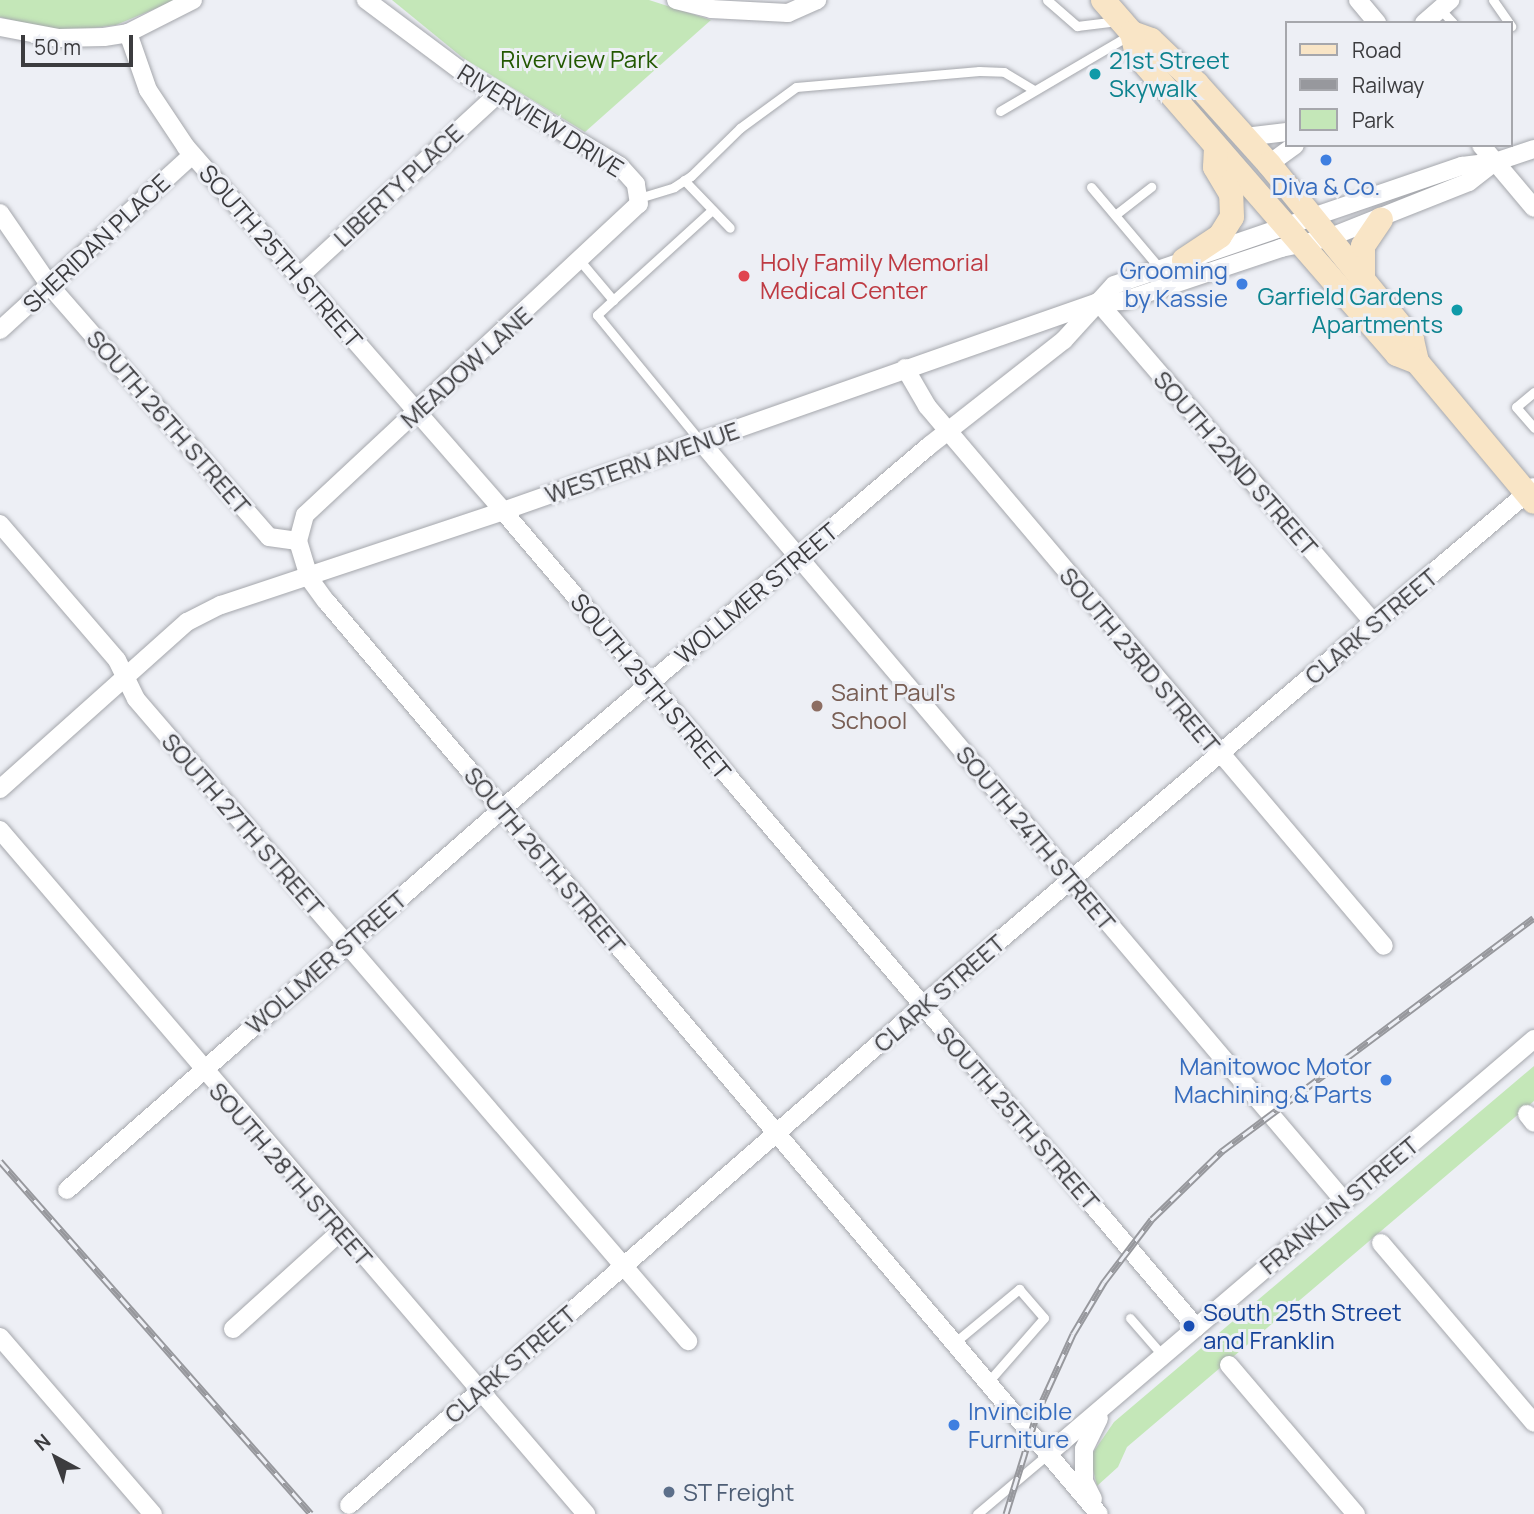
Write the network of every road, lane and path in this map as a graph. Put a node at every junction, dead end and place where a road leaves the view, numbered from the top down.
1 (193, 0) edge
2 (366, 0) edge
3 (676, 0) edge
4 (817, 0) edge
5 (1047, 0) edge
6 (1103, 0) edge
7 (1358, 0) edge
8 (1493, 0) edge
9 (1445, 4) edge
10 (1375, 21) edge
11 (1426, 21) edge
12 (1451, 21) edge
13 (1508, 21) edge
14 (0, 27) edge
15 (1126, 27) junction
16 (128, 33) junction
17 (1032, 89) junction
18 (498, 94) junction
19 (1000, 111) dead end
20 (1286, 132) edge
21 (1245, 137) junction
22 (1292, 147) edge
23 (1483, 147) edge
24 (1534, 149) edge
25 (1223, 153) junction
26 (192, 155) junction
27 (1495, 162) junction
28 (1269, 164) junction
29 (684, 180) junction
30 (1091, 187) dead end
31 (1151, 187) dead end
32 (639, 198) junction
33 (1534, 208) edge
34 (712, 210) junction
35 (0, 213) edge
36 (1115, 215) junction
37 (1311, 217) junction
38 (1381, 219) junction
39 (730, 228) dead end
40 (1294, 235) junction
41 (1328, 238) junction
42 (1184, 260) junction
43 (581, 262) junction
44 (1159, 268) junction
45 (299, 277) junction
46 (1363, 281) junction
47 (1172, 285) junction
48 (50, 286) junction
49 (613, 300) junction
50 (1098, 302) junction
51 (0, 330) edge
52 (1417, 362) junction
53 (905, 368) junction
54 (1534, 392) edge
55 (417, 412) junction
56 (1534, 428) edge
57 (948, 431) junction
58 (701, 442) junction
59 (1532, 494) edge
60 (503, 511) junction
61 (0, 524) edge
62 (298, 541) junction
63 (797, 558) junction
64 (309, 578) junction
65 (1374, 623) junction
66 (127, 677) junction
67 (649, 684) junction
68 (1219, 755) junction
69 (2, 783) edge
70 (502, 809) junction
71 (0, 830) edge
72 (1071, 879) junction
73 (346, 944) junction
74 (1384, 946) dead end
75 (922, 1006) junction
76 (1534, 1039) edge
77 (202, 1071) junction
78 (775, 1135) junction
79 (67, 1190) dead end
80 (1344, 1201) junction
81 (341, 1231) junction
82 (1381, 1243) dead end
83 (622, 1266) junction
84 (1130, 1318) dead end
85 (1196, 1327) junction
86 (233, 1329) dead end
87 (0, 1337) edge
88 (688, 1341) dead end
89 (954, 1343) junction
90 (1163, 1356) junction
91 (1229, 1365) dead end
92 (988, 1382) junction
93 (479, 1391) junction
94 (1121, 1392) junction
95 (1534, 1423) edge
96 (1048, 1454) junction
97 (349, 1505) dead end
98 (153, 1514) edge
99 (586, 1514) edge
100 (977, 1514) edge
101 (1101, 1514) edge
102 (1356, 1514) edge

1 - 16 street
2 - 18 street, RIVERVIEW DRIVE
3 - 4 street
5 - 15 lane
6 - 15 main road
7 - 10 street
8 - 13 lane
9 - 11 street
9 - 12 lane
14 - 16 street
15 - 17 lane
15 - 21 main road
15 - 25 main road
16 - 26 street, SOUTH 25TH STREET
17 - 19 lane
17 - 29 lane
18 - 32 street, RIVERVIEW DRIVE
18 - 45 street, LIBERTY PLACE
20 - 21 street
21 - 28 main road
22 - 28 street
23 - 27 street
24 - 27 street, WESTERN AVENUE
25 - 28 main road
25 - 40 main road
25 - 42 main road
26 - 45 street, SOUTH 25TH STREET
26 - 48 street, SHERIDAN PLACE
27 - 33 street
27 - 37 street, WESTERN AVENUE
27 - 38 street, WESTERN AVENUE
28 - 37 main road
29 - 32 lane
29 - 34 lane
30 - 36 lane
31 - 36 lane
32 - 43 street, MEADOW LANE
34 - 39 lane
34 - 49 lane
35 - 48 street, SOUTH 26TH STREET
36 - 44 lane
37 - 40 street, WESTERN AVENUE
37 - 41 main road
38 - 41 street, WESTERN AVENUE
38 - 46 main road
40 - 41 street, WESTERN AVENUE
40 - 42 street, WESTERN AVENUE
40 - 47 street, WESTERN AVENUE
40 - 52 main road
41 - 46 main road
42 - 44 street, WESTERN AVENUE
43 - 49 lane
43 - 55 street, MEADOW LANE
44 - 47 lane
44 - 50 street, WESTERN AVENUE
45 - 55 street, SOUTH 25TH STREET
46 - 52 main road
47 - 50 street, WESTERN AVENUE
48 - 51 street, SHERIDAN PLACE
48 - 62 street, SOUTH 26TH STREET
49 - 58 lane
50 - 53 street, WESTERN AVENUE
50 - 57 street, WOLLMER STREET
50 - 65 street, SOUTH 22ND STREET
52 - 59 main road
53 - 57 street, SOUTH 23RD STREET
53 - 58 street, WESTERN AVENUE
54 - 56 lane
55 - 60 street, SOUTH 25TH STREET
55 - 62 street, MEADOW LANE
57 - 63 street, WOLLMER STREET
57 - 68 street, SOUTH 23RD STREET
58 - 60 street, WESTERN AVENUE
58 - 63 street, SOUTH 24TH STREET
59 - 65 street, CLARK STREET
60 - 64 street, WESTERN AVENUE
60 - 67 street, SOUTH 25TH STREET
61 - 66 street, SOUTH 27TH STREET
62 - 64 street, SOUTH 26TH STREET
63 - 67 street, WOLLMER STREET
63 - 72 street, SOUTH 24TH STREET
64 - 66 street, WESTERN AVENUE
64 - 70 street, SOUTH 26TH STREET
65 - 68 street, CLARK STREET
66 - 69 street
66 - 73 street, SOUTH 27TH STREET
67 - 70 street, WOLLMER STREET
67 - 75 street, SOUTH 25TH STREET
68 - 72 street, CLARK STREET
68 - 74 street, SOUTH 23RD STREET
70 - 73 street, WOLLMER STREET
70 - 78 street, SOUTH 26TH STREET
71 - 77 street, SOUTH 28TH STREET
72 - 75 street, CLARK STREET
72 - 80 street, SOUTH 24TH STREET
73 - 77 street, WOLLMER STREET
73 - 83 street, SOUTH 27TH STREET
75 - 78 street, CLARK STREET
75 - 85 street, SOUTH 25TH STREET
76 - 80 street, FRANKLIN STREET
77 - 79 street, WOLLMER STREET
77 - 81 street, SOUTH 28TH STREET
78 - 83 street, CLARK STREET
78 - 89 street, SOUTH 26TH STREET
80 - 85 street, FRANKLIN STREET
81 - 86 street
81 - 93 street, SOUTH 28TH STREET
82 - 95 street
83 - 88 street, SOUTH 27TH STREET
83 - 93 street, CLARK STREET
84 - 90 lane
85 - 90 street, FRANKLIN STREET
87 - 98 street
89 - 92 street, SOUTH 26TH STREET
89 - 92 lane
90 - 94 street, FRANKLIN STREET
91 - 102 street
92 - 96 street, SOUTH 26TH STREET
93 - 97 street, CLARK STREET
93 - 99 street, SOUTH 28TH STREET
94 - 96 street, FRANKLIN STREET
94 - 101 street
96 - 100 lane
96 - 101 street, SOUTH 26TH STREET

